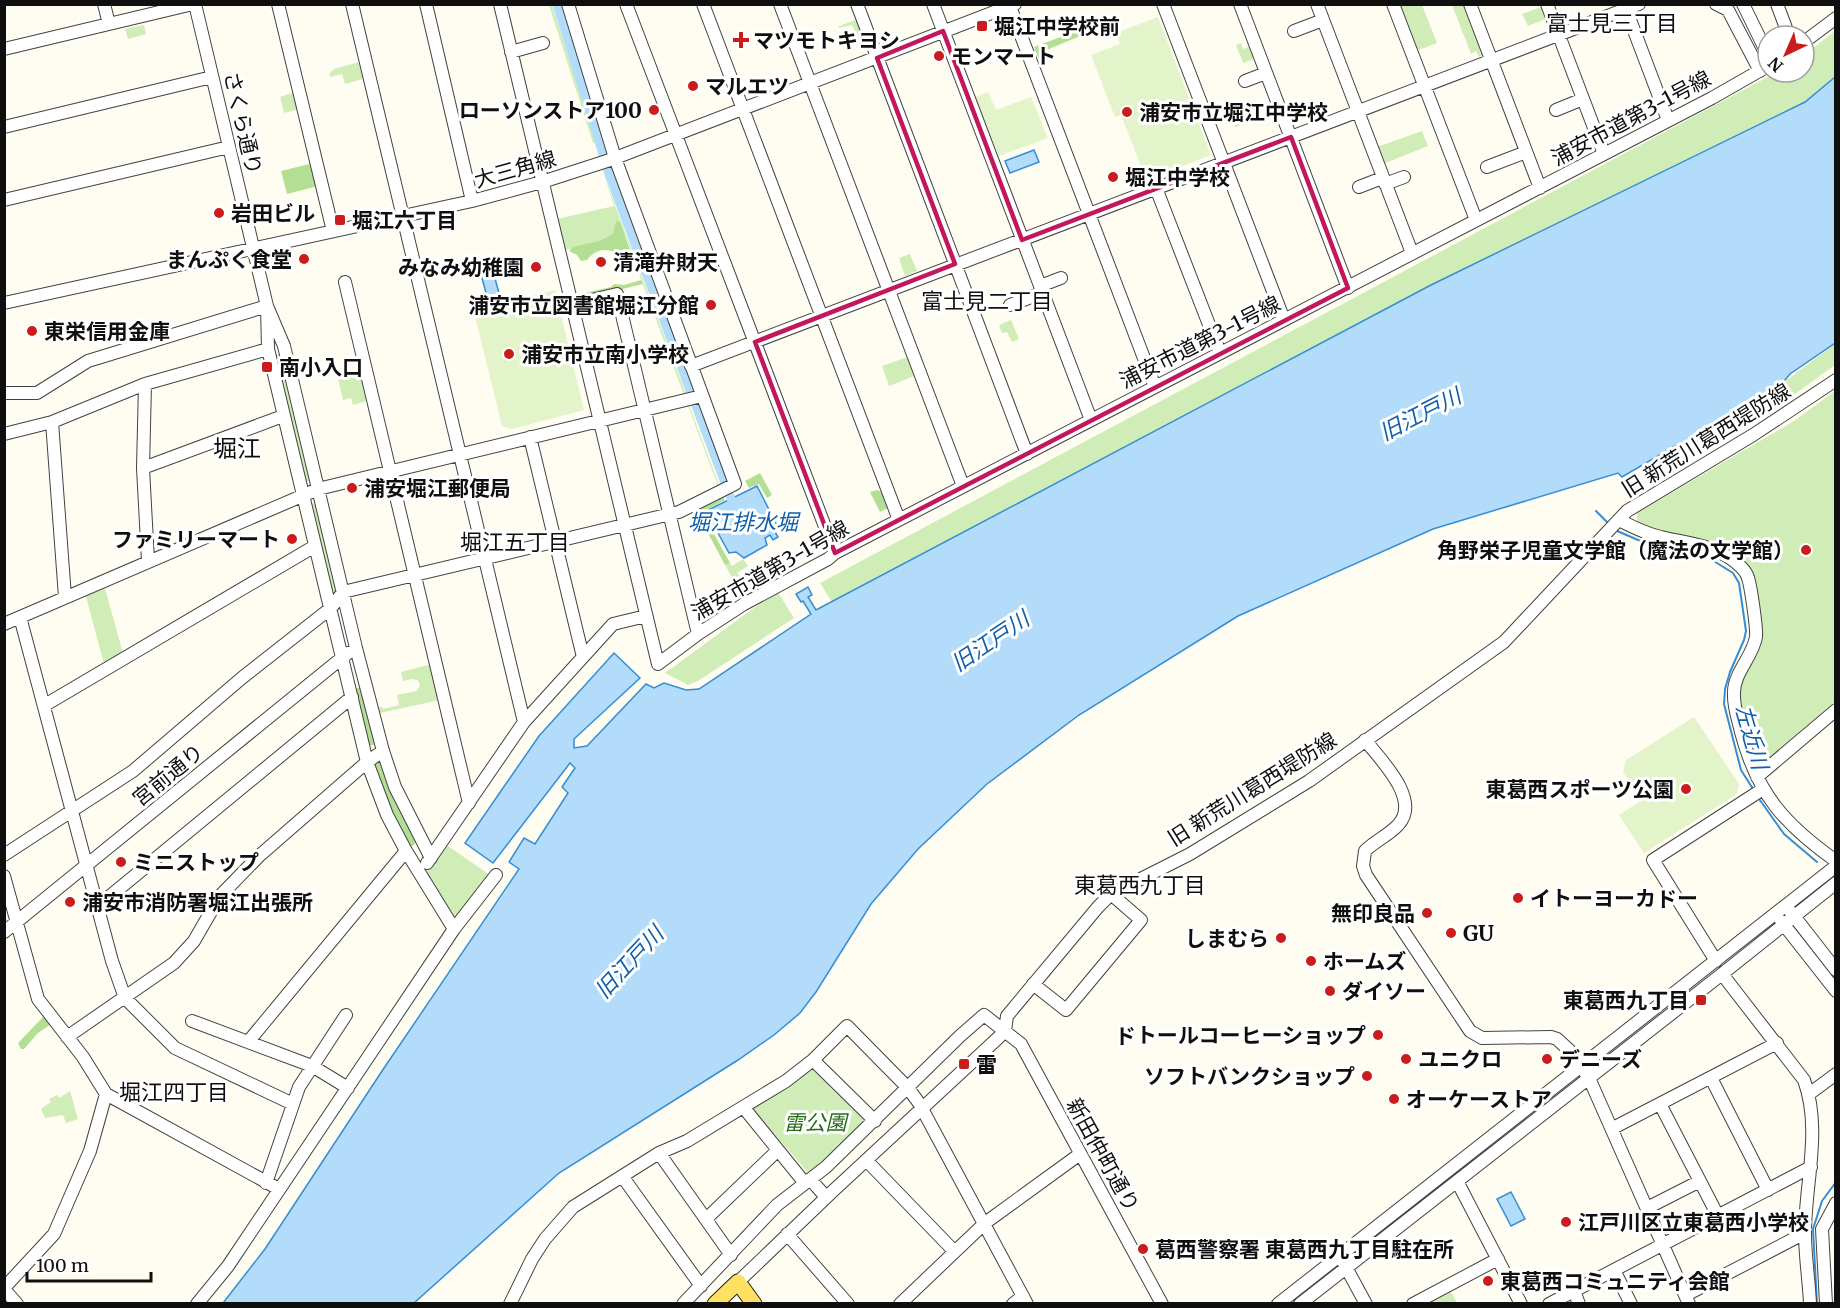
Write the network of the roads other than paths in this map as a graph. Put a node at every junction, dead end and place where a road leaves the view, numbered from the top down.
1 (104, 4) edge
2 (194, 4) edge
3 (278, 4) edge
4 (352, 4) edge
5 (426, 4) edge
6 (500, 4) edge
7 (568, 4) edge
8 (626, 4) edge
9 (703, 4) edge
10 (780, 4) edge
11 (857, 4) edge
12 (933, 4) edge
13 (1163, 4) edge
14 (1240, 4) edge
15 (1317, 4) edge
16 (1393, 4) edge
17 (1470, 4) edge
18 (1547, 4) edge
19 (1639, 4) edge
20 (1716, 4) edge
21 (1777, 4) edge
22 (1011, 5) edge
23 (1737, 6) edge
24 (1625, 7) edge
25 (138, 11) edge
26 (1836, 18) edge
27 (1323, 20) junction
28 (109, 24) junction
29 (1784, 24) edge
30 (943, 31) junction
31 (1294, 31) dead end
32 (1816, 33) edge
33 (1559, 35) junction
34 (1756, 36) edge
35 (543, 43) dead end
36 (4, 49) edge
37 (1756, 50) edge
38 (511, 52) junction
39 (877, 58) junction
40 (1492, 60) junction
41 (1266, 73) junction
42 (1756, 73) edge
43 (212, 77) junction
44 (1245, 81) dead end
45 (810, 84) junction
46 (1425, 86) junction
47 (1584, 99) junction
48 (742, 109) junction
49 (1556, 110) dead end
50 (1358, 111) junction
51 (1668, 120) junction
52 (4, 127) edge
53 (676, 134) junction
54 (1291, 137) junction
55 (229, 147) junction
56 (1526, 152) junction
57 (1604, 154) junction
58 (609, 161) junction
59 (1223, 162) junction
60 (1487, 167) dead end
61 (1404, 177) dead end
62 (1383, 181) junction
63 (542, 182) junction
64 (1359, 187) dead end
65 (1156, 188) junction
66 (1540, 188) junction
67 (4, 200) edge
68 (472, 201) junction
69 (1089, 213) junction
70 (403, 216) junction
71 (1476, 220) junction
72 (333, 231) junction
73 (1022, 240) junction
74 (253, 250) junction
75 (1412, 254) junction
76 (955, 264) junction
77 (1061, 278) dead end
78 (345, 282) dead end
79 (1348, 288) junction
80 (1041, 289) junction
81 (889, 290) junction
82 (4, 303) edge
83 (571, 305) junction
84 (1010, 305) dead end
85 (267, 306) junction
86 (822, 316) junction
87 (1284, 320) junction
88 (755, 342) junction
89 (268, 349) junction
90 (1220, 353) junction
91 (691, 366) junction
92 (1836, 380) edge
93 (145, 384) junction
94 (1155, 387) junction
95 (4, 393) edge
96 (702, 396) junction
97 (645, 410) junction
98 (283, 416) junction
99 (1091, 420) junction
100 (600, 421) junction
101 (52, 422) junction
102 (4, 434) edge
103 (530, 437) junction
104 (1027, 454) junction
105 (459, 455) junction
106 (143, 468) junction
107 (390, 471) junction
108 (963, 486) junction
109 (318, 489) junction
110 (304, 495) junction
111 (670, 514) junction
112 (899, 520) junction
113 (1619, 520) junction
114 (624, 525) junction
115 (556, 541) junction
116 (315, 546) junction
117 (835, 553) junction
118 (484, 558) junction
119 (148, 561) junction
120 (415, 575) junction
121 (343, 592) junction
122 (65, 597) junction
123 (331, 608) junction
124 (646, 615) junction
125 (20, 617) junction
126 (4, 624) edge
127 (698, 634) junction
128 (356, 648) junction
129 (583, 657) junction
130 (343, 658) junction
131 (352, 697) junction
132 (45, 705) junction
133 (1836, 710) edge
134 (524, 723) junction
135 (1365, 740) junction
136 (383, 752) junction
137 (368, 762) junction
138 (1757, 777) junction
139 (1763, 789) junction
140 (469, 803) junction
141 (73, 810) junction
142 (406, 851) junction
143 (4, 855) edge
144 (431, 858) junction
145 (1836, 861) edge
146 (87, 865) junction
147 (1836, 866) edge
148 (420, 874) junction
149 (496, 875) dead end
150 (4, 876) edge
151 (1836, 883) edge
152 (1111, 894) junction
153 (98, 906) junction
154 (1786, 906) junction
155 (1775, 914) junction
156 (1790, 921) junction
157 (17, 922) junction
158 (454, 929) junction
159 (4, 932) edge
160 (1716, 961) junction
161 (1836, 970) edge
162 (1722, 975) junction
163 (1033, 984) junction
164 (1836, 991) edge
165 (125, 998) junction
166 (346, 1015) dead end
167 (192, 1020) dead end
168 (1005, 1031) junction
169 (67, 1037) junction
170 (248, 1042) junction
171 (1777, 1043) junction
172 (813, 1060) junction
173 (312, 1066) junction
174 (1581, 1066) junction
175 (1836, 1074) edge
176 (1590, 1077) junction
177 (1711, 1078) junction
178 (348, 1088) junction
179 (908, 1088) junction
180 (106, 1094) junction
181 (1809, 1094) junction
182 (292, 1104) junction
183 (1660, 1104) junction
184 (744, 1108) junction
185 (922, 1108) junction
186 (875, 1121) junction
187 (1613, 1128) junction
188 (778, 1150) junction
189 (659, 1153) junction
190 (1080, 1154) junction
191 (866, 1160) junction
192 (1811, 1167) junction
193 (622, 1176) junction
194 (807, 1180) junction
195 (1457, 1181) junction
196 (1700, 1181) junction
197 (266, 1183) junction
198 (279, 1190) junction
199 (1768, 1190) junction
200 (826, 1197) junction
201 (1836, 1203) edge
202 (1647, 1208) junction
203 (1718, 1216) junction
204 (706, 1219) junction
205 (985, 1223) junction
206 (1805, 1233) junction
207 (787, 1234) junction
208 (1663, 1245) junction
209 (954, 1251) junction
210 (731, 1255) junction
211 (1339, 1256) junction
212 (1498, 1259) junction
213 (1346, 1267) junction
214 (1614, 1270) junction
215 (738, 1282) junction
216 (701, 1286) junction
217 (4, 1289) edge
218 (1574, 1291) junction
219 (1687, 1299) edge
220 (1021, 1301) edge
221 (720, 1302) edge
222 (17, 1304) edge
223 (197, 1304) edge
224 (510, 1304) edge
225 (683, 1304) edge
226 (754, 1304) edge
227 (848, 1304) edge
228 (900, 1304) edge
229 (1162, 1304) edge
230 (1278, 1304) edge
231 (1300, 1304) edge
232 (1366, 1304) edge
233 (1413, 1304) edge
234 (1521, 1304) edge
235 (1549, 1304) edge
236 (1579, 1304) edge
237 (1630, 1304) edge
238 (1810, 1304) edge
239 (1826, 1304) edge

1 - 28 street
2 - 25 street
2 - 43 street, さくら通り
3 - 72 street
4 - 70 street
5 - 68 street
6 - 38 street
7 - 58 street
8 - 53 street
9 - 48 street
10 - 45 street
11 - 39 street
12 - 30 street
13 - 59 street
14 - 41 street
15 - 27 street
16 - 46 street
17 - 40 street
18 - 33 street
19 - 24 street
20 - 23 street
21 - 29 street
22 - 30 street, 大三角線
22 - 69 street
23 - 34 street
23 - 37 street
24 - 33 street
24 - 51 street
25 - 28 street
26 - 32 street
27 - 31 street
27 - 50 street
28 - 36 street
30 - 39 street, 大三角線
30 - 73 street
33 - 40 street
33 - 47 street
35 - 38 street
38 - 63 street
39 - 45 street, 大三角線
39 - 76 street
40 - 46 street
40 - 56 street
41 - 44 street
41 - 54 street
42 - 51 street, 浦安市道第3-1号線
43 - 52 street
43 - 55 street, さくら通り
45 - 48 street, 大三角線
45 - 81 street
46 - 50 street
46 - 71 street
47 - 49 street
47 - 57 street
48 - 53 street, 大三角線
48 - 86 street
50 - 54 street
50 - 62 street
51 - 57 street, 浦安市道第3-1号線
53 - 58 street, 大三角線
53 - 88 street
54 - 59 street
54 - 79 street
55 - 67 street
55 - 74 street, さくら通り
56 - 60 street
56 - 66 street
57 - 66 street, 浦安市道第3-1号線
58 - 63 street, 大三角線
58 - 91 street
59 - 65 street
59 - 87 street
61 - 62 street
62 - 64 street
62 - 75 street
63 - 68 street, 大三角線
63 - 83 street
65 - 69 street
65 - 90 street
66 - 71 street, 浦安市道第3-1号線
68 - 70 street, 大三角線
69 - 73 street
69 - 94 street
70 - 72 street, 大三角線
70 - 105 street
71 - 75 street, 浦安市道第3-1号線
72 - 74 street, 大三角線
73 - 76 street
73 - 80 street
74 - 82 street, 大三角線
74 - 85 street, さくら通り
75 - 79 street, 浦安市道第3-1号線
76 - 81 street
76 - 104 street
77 - 80 street
78 - 107 street
79 - 87 street, 浦安市道第3-1号線
80 - 84 street
80 - 99 street
81 - 86 street
81 - 108 street
83 - 97 street
83 - 100 street
85 - 89 street
85 - 95 street
85 - 109 street
86 - 88 street
86 - 112 street
87 - 90 street, 浦安市道第3-1号線
88 - 91 street
88 - 117 street
89 - 93 street
89 - 98 street
90 - 94 street, 浦安市道第3-1号線
91 - 96 street
92 - 113 street, 旧 新荒川葛西堤防線
93 - 101 street
93 - 106 street
94 - 99 street, 浦安市道第3-1号線
96 - 97 street
96 - 111 street
97 - 100 street
97 - 111 street
98 - 106 street
98 - 110 street
99 - 104 street, 浦安市道第3-1号線
100 - 103 street
100 - 114 street
101 - 102 street
101 - 122 street
103 - 105 street
103 - 115 street
104 - 108 street, 浦安市道第3-1号線
105 - 107 street
105 - 118 street
106 - 119 street
107 - 109 street
107 - 120 street
108 - 112 street, 浦安市道第3-1号線
109 - 110 street
109 - 121 street
110 - 116 street
110 - 119 street
111 - 114 street
111 - 127 street
112 - 117 street, 浦安市道第3-1号線
113 - 135 street, 旧 新荒川葛西堤防線
113 - 138 street
114 - 115 street
114 - 124 street
115 - 118 street
115 - 129 street
116 - 123 street
116 - 132 street
117 - 127 street, 浦安市道第3-1号線
118 - 120 street
118 - 134 street
119 - 122 street
120 - 121 street
120 - 140 street
121 - 123 street
121 - 128 street
122 - 125 street
123 - 130 street
123 - 141 street
124 - 127 street, 浦安市道第3-1号線
124 - 129 street
125 - 126 street
125 - 132 street
128 - 130 street, 宮前通り
128 - 136 street
129 - 134 street
130 - 131 street
130 - 146 street, 宮前通り
131 - 137 street
131 - 153 street
132 - 141 street
133 - 138 street
134 - 140 street
135 - 152 street, 旧 新荒川葛西堤防線
135 - 174 street
136 - 137 street
136 - 144 street
137 - 142 street
137 - 165 street
138 - 139 street
139 - 145 street
139 - 160 street
140 - 144 street
141 - 143 street
141 - 146 street
142 - 148 street
142 - 170 street
144 - 148 street
146 - 153 street
146 - 157 street, 宮前通り
147 - 154 street
148 - 158 street
149 - 158 street
150 - 157 street
151 - 156 street
152 - 163 street, 旧 新荒川葛西堤防線
152 - 163 street
153 - 165 street
154 - 155 street
154 - 156 street
155 - 156 street
155 - 160 street
156 - 161 street
156 - 162 street
156 - 164 street
157 - 159 street, 宮前通り
157 - 169 street
158 - 178 street
160 - 174 street
162 - 171 street
162 - 176 street
163 - 168 street, 旧 新荒川葛西堤防線
165 - 169 street
165 - 182 street
166 - 173 street
167 - 170 street
168 - 179 street, 新田仲町通り
168 - 185 street, 旧 新荒川葛西堤防線
168 - 190 street, 新田仲町通り
169 - 180 street
170 - 173 street
171 - 177 street
171 - 181 street
172 - 179 street
172 - 184 street
172 - 186 street
173 - 178 street
173 - 182 street
174 - 176 street
174 - 211 street
175 - 181 street
176 - 187 street
176 - 195 street
177 - 183 street
177 - 199 street
178 - 198 street
179 - 185 street
179 - 186 street
180 - 197 street
180 - 217 street
181 - 192 street
182 - 197 street
183 - 187 street
183 - 196 street
184 - 188 street
184 - 189 street
185 - 191 street, 旧 新荒川葛西堤防線
185 - 205 street
186 - 194 street
187 - 202 street
188 - 194 street
188 - 204 street
189 - 193 street
189 - 204 street
190 - 205 street
190 - 229 street, 新田仲町通り
191 - 200 street, 旧 新荒川葛西堤防線
191 - 209 street
192 - 199 street
192 - 206 street
193 - 216 street
193 - 224 street
194 - 200 street
194 - 210 street
195 - 212 street
195 - 213 street
196 - 202 street
196 - 203 street
197 - 198 street
198 - 223 street
199 - 203 street
200 - 207 street, 旧 新荒川葛西堤防線
201 - 239 street
202 - 208 street
203 - 208 street
204 - 210 street
205 - 209 street
205 - 220 street
206 - 219 street
206 - 238 street
207 - 215 street, 旧 新荒川葛西堤防線
207 - 227 street
208 - 214 street
208 - 219 street
209 - 228 street
210 - 216 street
211 - 213 street
211 - 230 street
212 - 233 street
212 - 234 street
213 - 231 street
213 - 232 street
214 - 218 street
214 - 237 street
215 - 221 main road
215 - 226 main road
216 - 225 street
217 - 222 street
218 - 235 street
218 - 236 street

